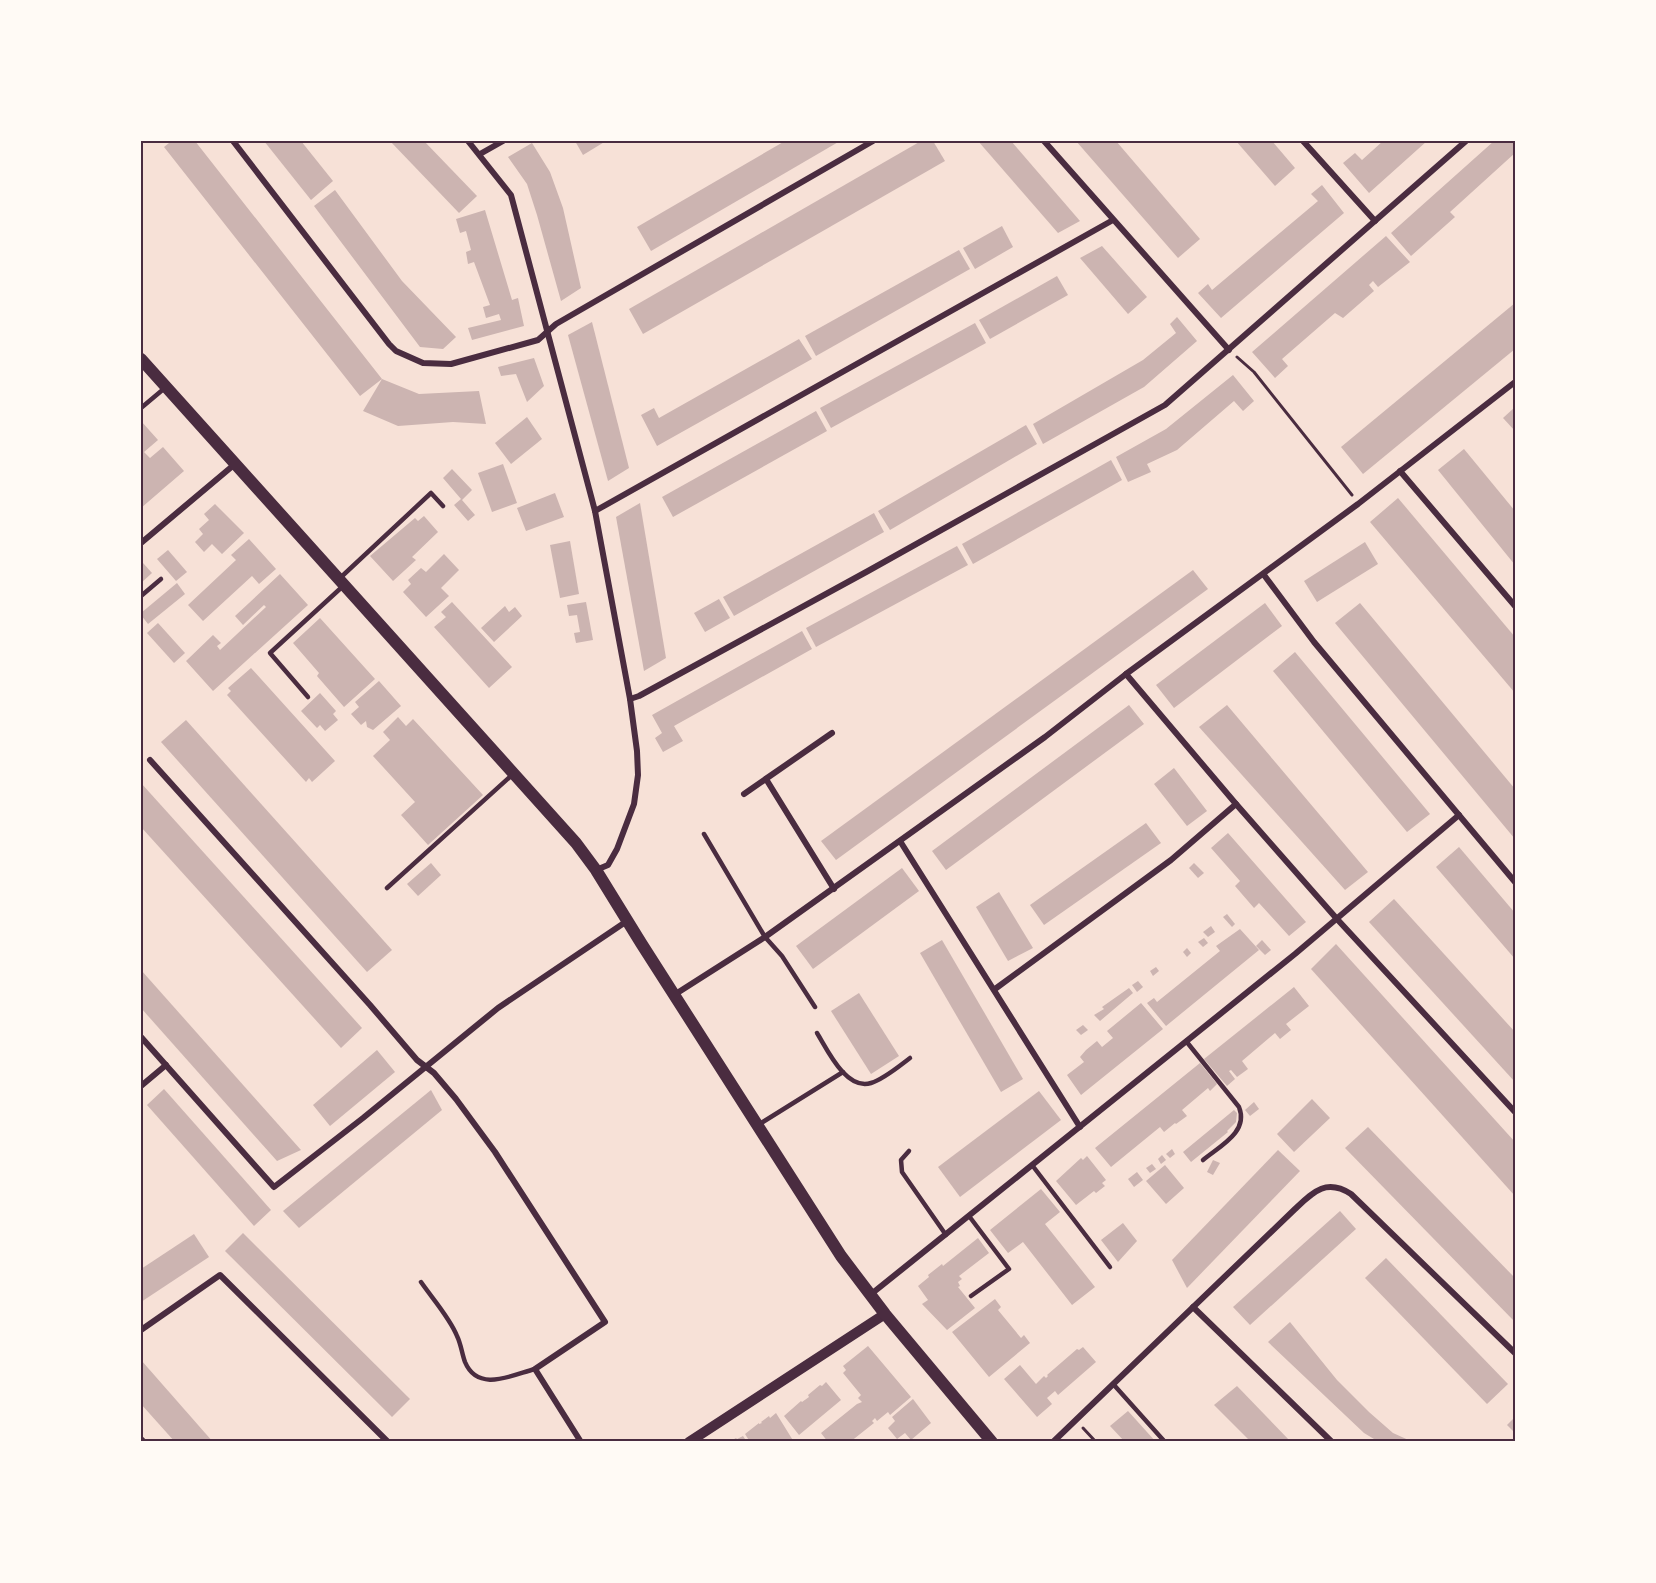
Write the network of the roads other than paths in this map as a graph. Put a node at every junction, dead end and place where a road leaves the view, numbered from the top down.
1 (233, 141) edge
2 (468, 141) edge
3 (503, 141) edge
4 (873, 141) edge
5 (1044, 141) edge
6 (1303, 141) edge
7 (1466, 141) edge
8 (480, 154) junction
9 (1113, 220) junction
10 (1375, 221) junction
11 (548, 333) junction
12 (1229, 350) junction
13 (141, 359) edge
14 (1515, 382) edge
15 (166, 387) junction
16 (141, 408) edge
17 (235, 464) junction
18 (1400, 471) junction
19 (443, 506) dead end
20 (595, 511) junction
21 (141, 543) edge
22 (1264, 575) junction
23 (161, 579) dead end
24 (342, 582) junction
25 (141, 596) edge
26 (1515, 606) edge
27 (1126, 674) junction
28 (308, 697) dead end
29 (630, 699) junction
30 (832, 733) dead end
31 (150, 760) dead end
32 (514, 773) junction
33 (766, 779) junction
34 (744, 794) dead end
35 (1236, 804) junction
36 (1459, 815) junction
37 (704, 834) dead end
38 (900, 841) junction
39 (596, 870) junction
40 (1515, 882) edge
41 (387, 888) dead end
42 (834, 889) junction
43 (1337, 919) junction
44 (627, 921) junction
45 (765, 937) junction
46 (995, 989) junction
47 (674, 995) junction
48 (815, 1007) dead end
49 (817, 1033) dead end
50 (141, 1037) edge
51 (1186, 1041) junction
52 (910, 1058) dead end
53 (166, 1065) junction
54 (427, 1066) junction
55 (843, 1072) junction
56 (141, 1086) edge
57 (1515, 1112) edge
58 (757, 1125) junction
59 (1080, 1127) junction
60 (909, 1151) dead end
61 (1203, 1160) dead end
62 (1032, 1165) junction
63 (969, 1216) junction
64 (946, 1235) junction
65 (1110, 1268) dead end
66 (422, 1282) dead end
67 (870, 1294) junction
68 (971, 1296) dead end
69 (1193, 1307) junction
70 (885, 1314) junction
71 (141, 1330) edge
72 (1515, 1353) edge
73 (535, 1369) junction
74 (1114, 1385) junction
75 (388, 1442) edge
76 (581, 1442) edge
77 (689, 1442) edge
78 (992, 1442) edge
79 (1053, 1442) edge
80 (1165, 1442) edge
81 (1332, 1442) edge

1 - 11 street
2 - 8 street
3 - 8 street
4 - 11 street
5 - 9 street
6 - 10 street
7 - 10 street
8 - 11 street
9 - 12 street
9 - 20 street
10 - 12 street
11 - 20 street
12 - 29 street
13 - 15 main road
14 - 18 street
15 - 16 lane
15 - 17 main road
17 - 21 street
17 - 24 main road
18 - 22 street
18 - 26 street
19 - 24 lane
20 - 29 street
22 - 27 street
22 - 36 street
23 - 25 lane
24 - 28 lane
24 - 32 main road
27 - 35 street
27 - 38 street
29 - 39 street
30 - 33 street
31 - 54 street
32 - 39 main road
32 - 41 lane
33 - 34 street
33 - 42 street
35 - 43 street
35 - 46 street
36 - 40 street
36 - 43 street
37 - 45 lane
38 - 42 street
38 - 46 street
39 - 44 main road
42 - 45 street
43 - 51 street
43 - 57 street
44 - 47 main road
44 - 54 street
45 - 47 street
45 - 48 lane
46 - 59 street
47 - 58 main road
49 - 55 lane
50 - 53 street
51 - 59 street
51 - 61 lane
52 - 55 lane
53 - 54 street
53 - 56 street
54 - 73 street
55 - 58 lane
58 - 67 main road
59 - 62 street
60 - 64 lane
62 - 63 street
62 - 65 lane
63 - 64 street
63 - 68 lane
64 - 67 street
66 - 73 lane
67 - 70 main road
69 - 72 street
69 - 74 street
69 - 81 street
70 - 77 street
70 - 78 main road
71 - 75 street
73 - 76 street
74 - 79 street
74 - 80 lane

